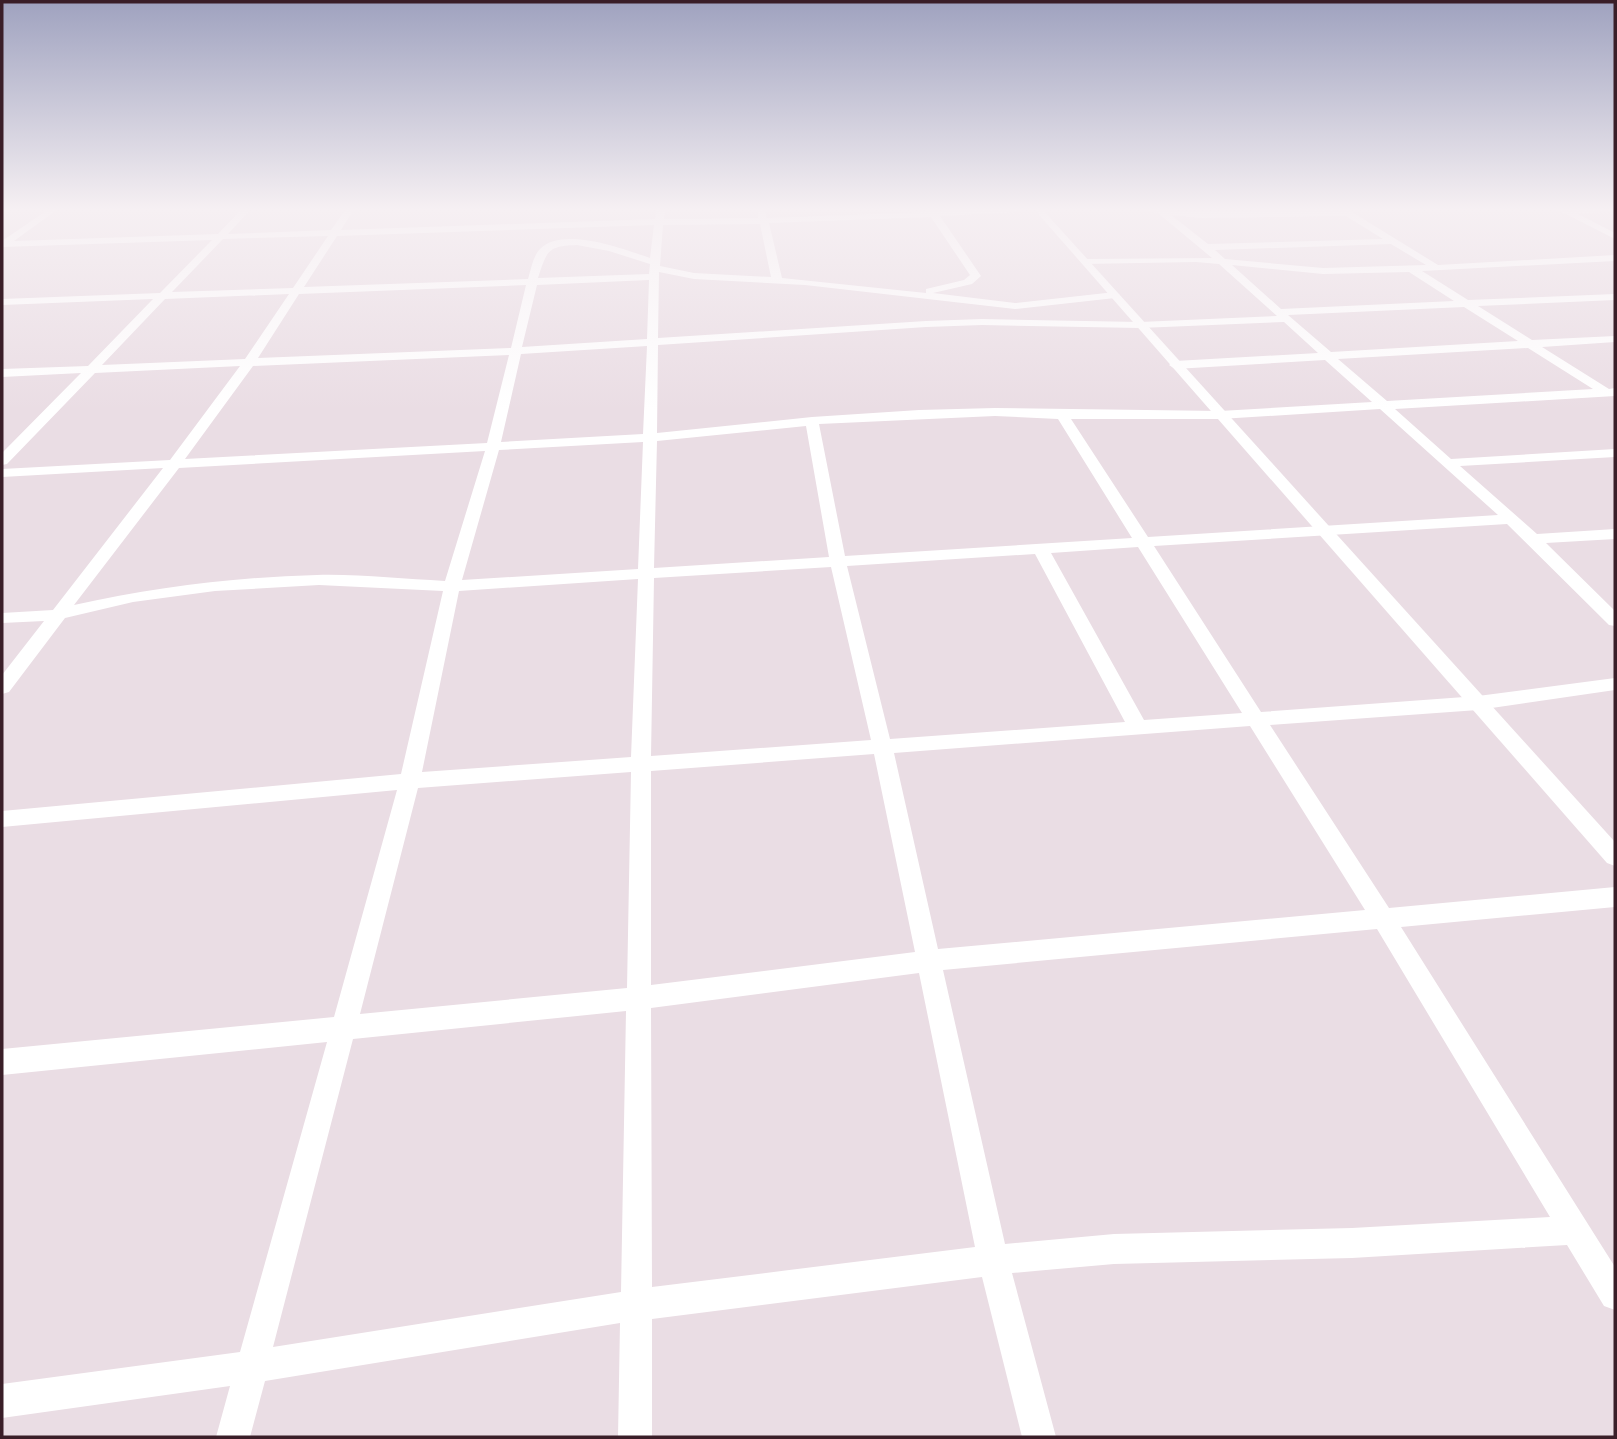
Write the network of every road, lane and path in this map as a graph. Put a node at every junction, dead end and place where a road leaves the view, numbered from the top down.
1 (180, 276) edge
2 (305, 276) edge
3 (533, 276) edge
4 (587, 276) edge
5 (656, 276) edge
6 (697, 276) edge
7 (775, 276) edge
8 (976, 276) edge
9 (1098, 276) edge
10 (1238, 276) edge
11 (1422, 276) edge
12 (776, 280) junction
13 (531, 282) junction
14 (296, 290) junction
15 (914, 294) junction
16 (161, 295) junction
17 (1115, 295) junction
18 (1615, 297) edge
19 (2, 302) edge
20 (1464, 304) junction
21 (1281, 316) junction
22 (1140, 325) junction
23 (1615, 339) edge
24 (1526, 342) junction
25 (654, 343) junction
26 (516, 351) junction
27 (1326, 356) junction
28 (250, 361) junction
29 (1175, 365) junction
30 (94, 368) junction
31 (2, 373) edge
32 (1610, 392) edge
33 (1384, 405) junction
34 (1062, 415) junction
35 (1220, 415) junction
36 (811, 421) junction
37 (651, 438) junction
38 (493, 447) junction
39 (1615, 453) edge
40 (2, 461) edge
41 (175, 463) junction
42 (1448, 463) junction
43 (2, 473) edge
44 (1511, 519) junction
45 (1325, 532) junction
46 (1615, 534) edge
47 (1533, 539) junction
48 (1142, 541) junction
49 (1040, 548) junction
50 (838, 561) junction
51 (647, 575) junction
52 (452, 586) junction
53 (56, 615) junction
54 (2, 618) edge
55 (1615, 621) edge
56 (1615, 684) edge
57 (2, 688) edge
58 (1478, 703) junction
59 (1254, 719) junction
60 (1138, 728) junction
61 (882, 745) junction
62 (641, 764) junction
63 (410, 782) junction
64 (2, 818) edge
65 (1615, 857) edge
66 (1615, 897) edge
67 (1383, 919) junction
68 (929, 961) junction
69 (640, 998) junction
70 (341, 1030) junction
71 (2, 1062) edge
72 (1575, 1230) junction
73 (993, 1260) junction
74 (1615, 1295) edge
75 (635, 1305) junction
76 (250, 1367) junction
77 (2, 1401) edge
78 (233, 1437) edge
79 (635, 1437) edge
80 (1039, 1437) edge

1 - 16 street
2 - 14 street
3 - 13 street
4 - 13 street
5 - 25 street
6 - 12 street
7 - 12 street
8 - 15 street
9 - 17 street
10 - 21 street
11 - 20 street
12 - 15 street
13 - 14 street
13 - 26 street
14 - 16 street
14 - 28 street
15 - 17 street
16 - 19 street
16 - 30 street
17 - 22 street
18 - 20 street
20 - 21 street
20 - 24 street
21 - 22 street
21 - 27 street
22 - 25 street
22 - 29 street
23 - 24 street
24 - 27 street
24 - 32 street
25 - 26 street
25 - 37 street
26 - 28 street
26 - 38 street
27 - 29 street
27 - 33 street
28 - 30 street
28 - 41 street
29 - 35 street
30 - 31 street
30 - 40 street
32 - 33 street
33 - 35 street
33 - 42 street
34 - 35 street
34 - 36 street
34 - 48 street
35 - 45 street
36 - 37 street
36 - 50 street
37 - 38 street
37 - 51 street
38 - 41 street
38 - 52 street
39 - 42 street
41 - 43 street
41 - 53 street
42 - 44 street
44 - 45 street
44 - 47 street
45 - 48 street
45 - 58 street
46 - 47 street
47 - 55 street
48 - 49 street
48 - 59 street
49 - 50 street
49 - 60 street
50 - 51 street
50 - 61 street
51 - 52 street
51 - 62 street
52 - 53 street
52 - 63 street
53 - 54 street
53 - 57 street
56 - 58 street
58 - 59 street
58 - 65 street
59 - 60 street
59 - 67 street
60 - 61 street
61 - 62 street
61 - 68 street
62 - 63 street
62 - 69 street
63 - 64 street
63 - 70 street
66 - 67 street
67 - 68 street
67 - 72 street
68 - 69 street
68 - 73 street
69 - 70 street
69 - 75 street
70 - 71 street
70 - 76 street
72 - 73 street
72 - 74 street
73 - 75 street
73 - 80 street
75 - 76 street
75 - 79 street
76 - 77 street
76 - 78 street

